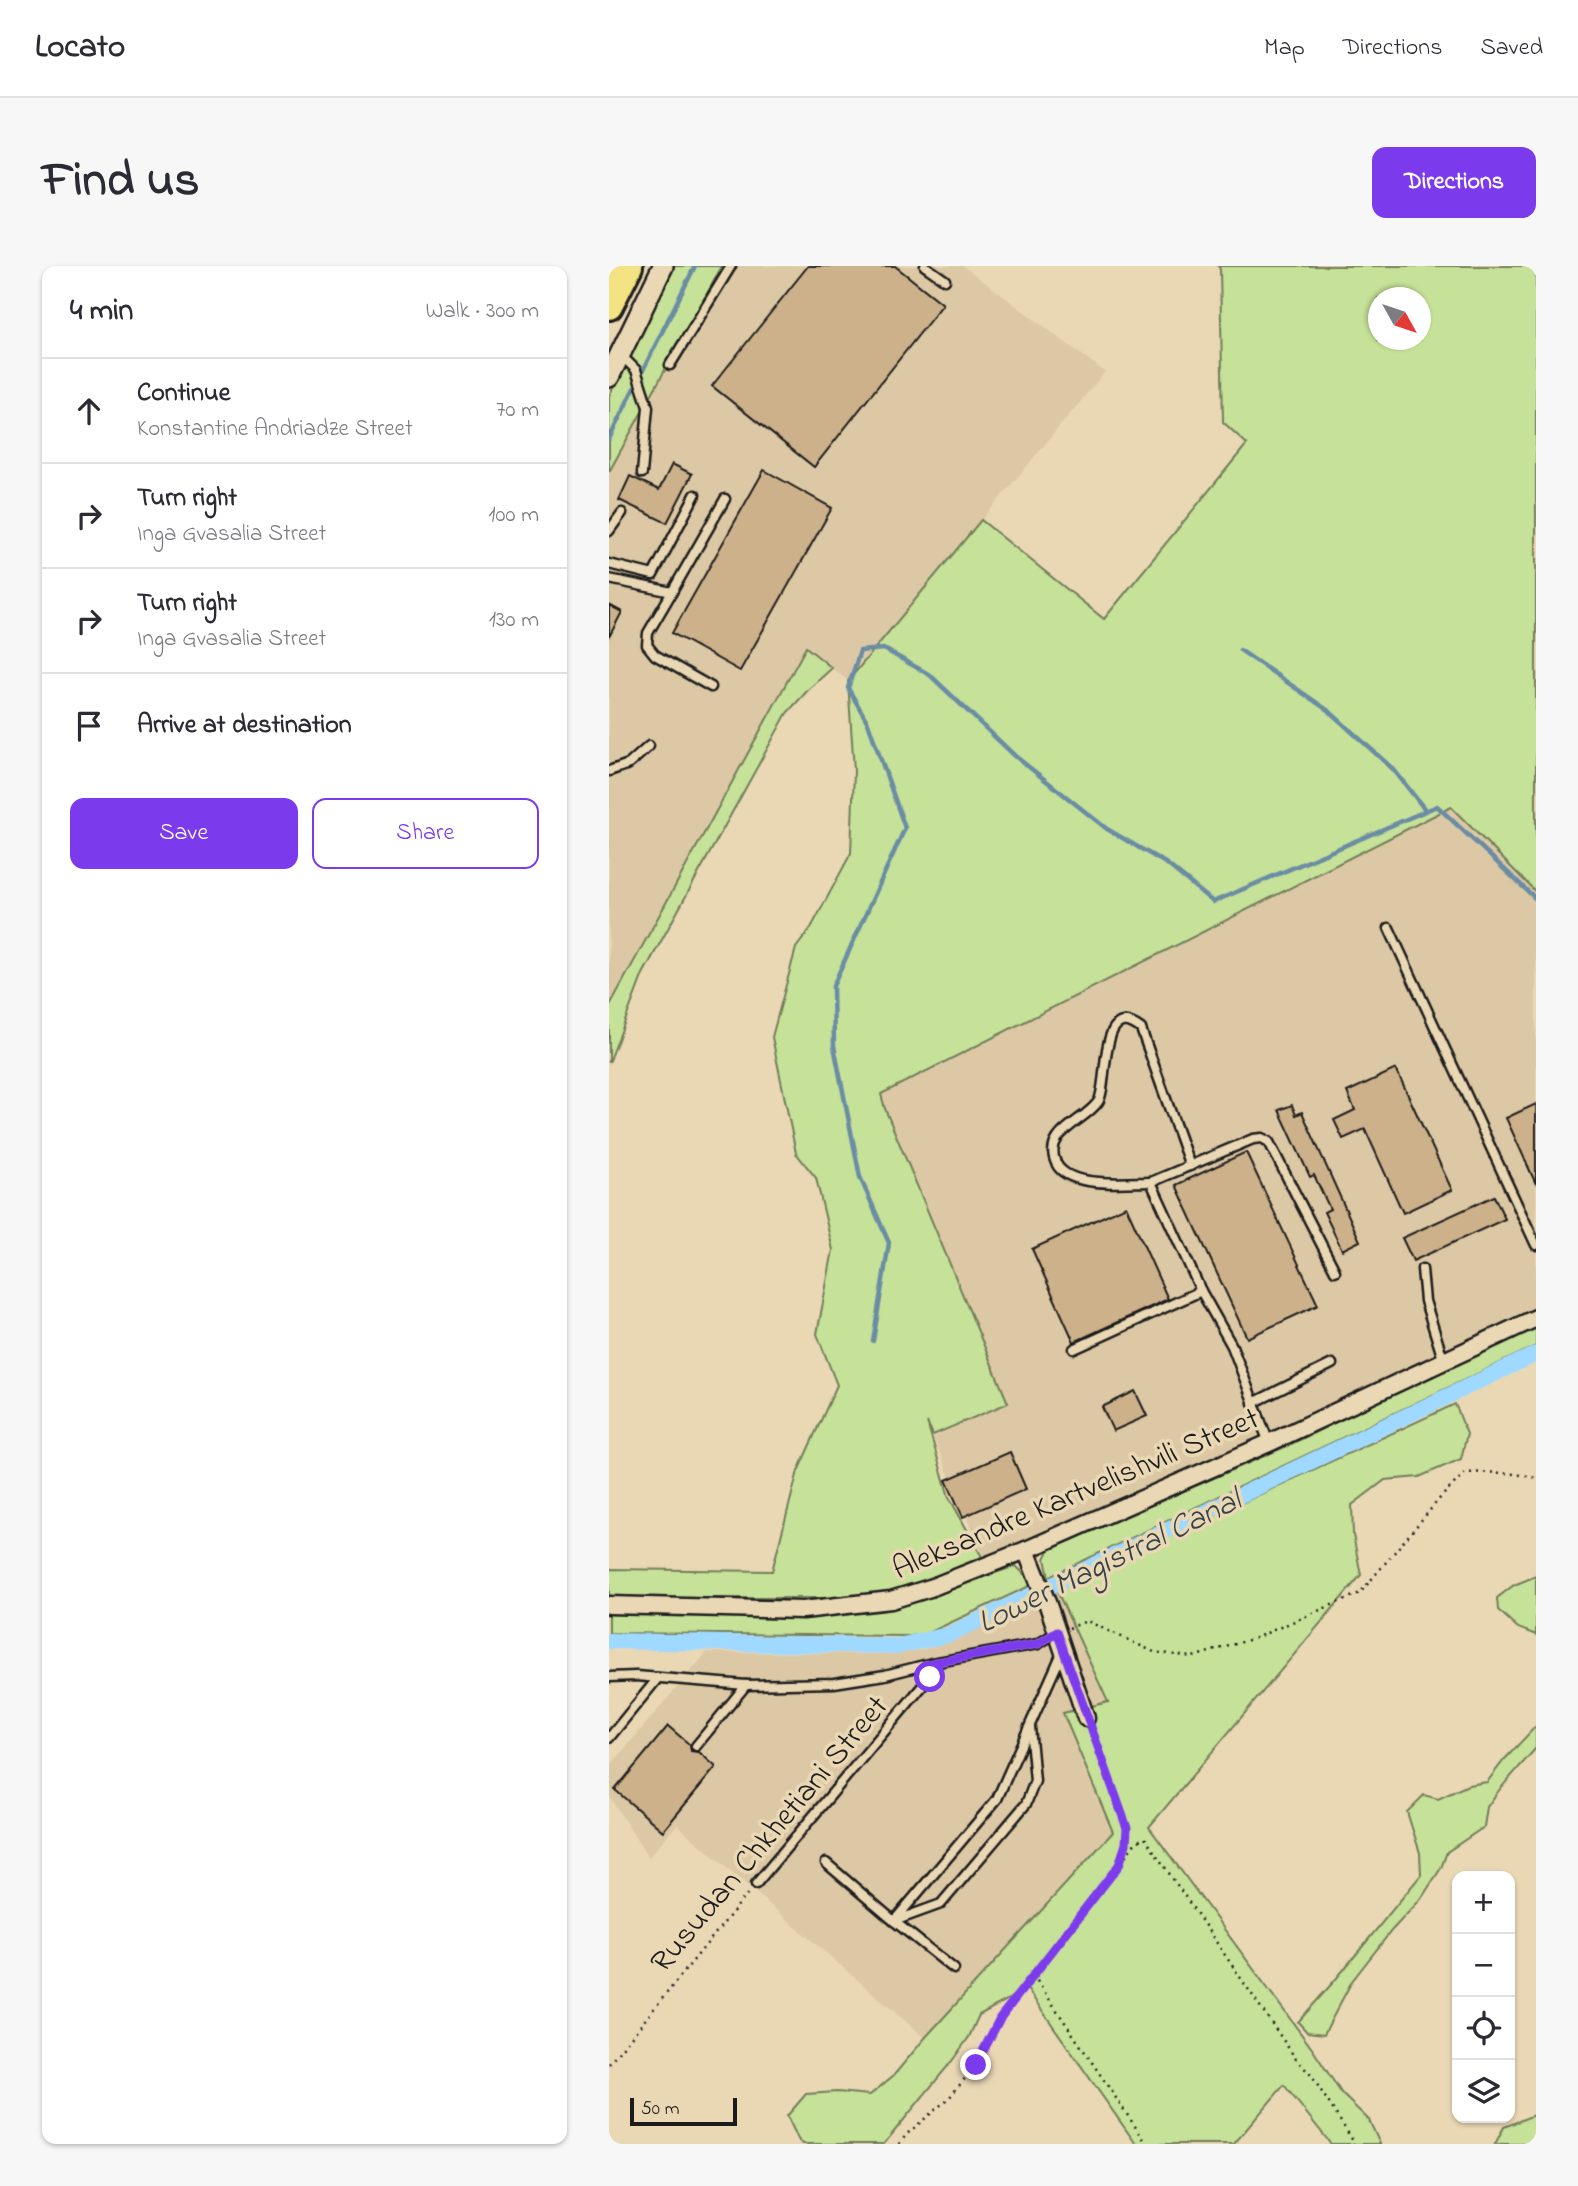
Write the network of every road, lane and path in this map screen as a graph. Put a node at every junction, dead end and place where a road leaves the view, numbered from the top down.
1 (629, 266) edge
2 (663, 266) edge
3 (731, 266) edge
4 (926, 266) edge
5 (945, 281) dead end
6 (609, 306) edge
7 (620, 354) junction
8 (670, 365) dead end
9 (609, 377) edge
10 (642, 473) dead end
11 (695, 495) dead end
12 (726, 499) dead end
13 (622, 513) dead end
14 (609, 531) edge
15 (609, 564) edge
16 (609, 579) edge
17 (671, 592) junction
18 (711, 687) dead end
19 (649, 746) dead end
20 (609, 771) edge
21 (1389, 928) dead end
22 (1191, 1166) junction
23 (1151, 1182) junction
24 (1536, 1245) edge
25 (1422, 1269) dead end
26 (1335, 1271) dead end
27 (1201, 1291) junction
28 (1536, 1318) edge
29 (1074, 1349) dead end
30 (1444, 1362) junction
31 (1332, 1364) dead end
32 (1253, 1402) junction
33 (1269, 1443) junction
34 (1536, 1478) edge
35 (1026, 1550) junction
36 (609, 1605) edge
37 (1057, 1632) junction
38 (1063, 1651) junction
39 (932, 1663) junction
40 (609, 1677) edge
41 (657, 1678) junction
42 (746, 1685) junction
43 (1086, 1718) joint
44 (1030, 1725) junction
45 (609, 1738) edge
46 (696, 1746) dead end
47 (825, 1863) dead end
48 (1119, 1865) junction
49 (755, 1884) joint
50 (894, 1921) junction
51 (954, 1969) dead end
52 (1033, 1976) junction
53 (609, 2064) edge
54 (899, 2144) edge
55 (1147, 2144) edge
56 (1355, 2144) edge

1 - 6 highway
2 - 7 street
3 - 8 lane
4 - 5 lane
7 - 9 street
7 - 10 lane
11 - 15 lane
12 - 17 lane
13 - 14 lane
16 - 17 lane
17 - 18 lane
19 - 20 lane
21 - 24 lane
22 - 23 lane
22 - 23 lane
22 - 26 lane
23 - 27 lane
25 - 30 lane
27 - 29 lane
27 - 32 lane
28 - 30 street, Aleksandre Kartvelishvili Street
30 - 33 street, Aleksandre Kartvelishvili Street
31 - 32 lane
32 - 33 lane
33 - 35 street, Aleksandre Kartvelishvili Street
34 - 37 path
35 - 36 street, Aleksandre Kartvelishvili Street
35 - 37 street
37 - 38 street
37 - 39 lane
38 - 43 street
38 - 44 lane
39 - 42 lane
39 - 49 lane, Rusudan Chkhetiani Street
40 - 41 lane
41 - 42 lane
41 - 45 lane
42 - 46 lane
43 - 48 path
44 - 50 lane
44 - 50 lane
47 - 50 lane
48 - 52 path
48 - 56 path
49 - 53 path, Rusudan Chkhetiani Street
50 - 51 lane
52 - 54 path
52 - 55 path

